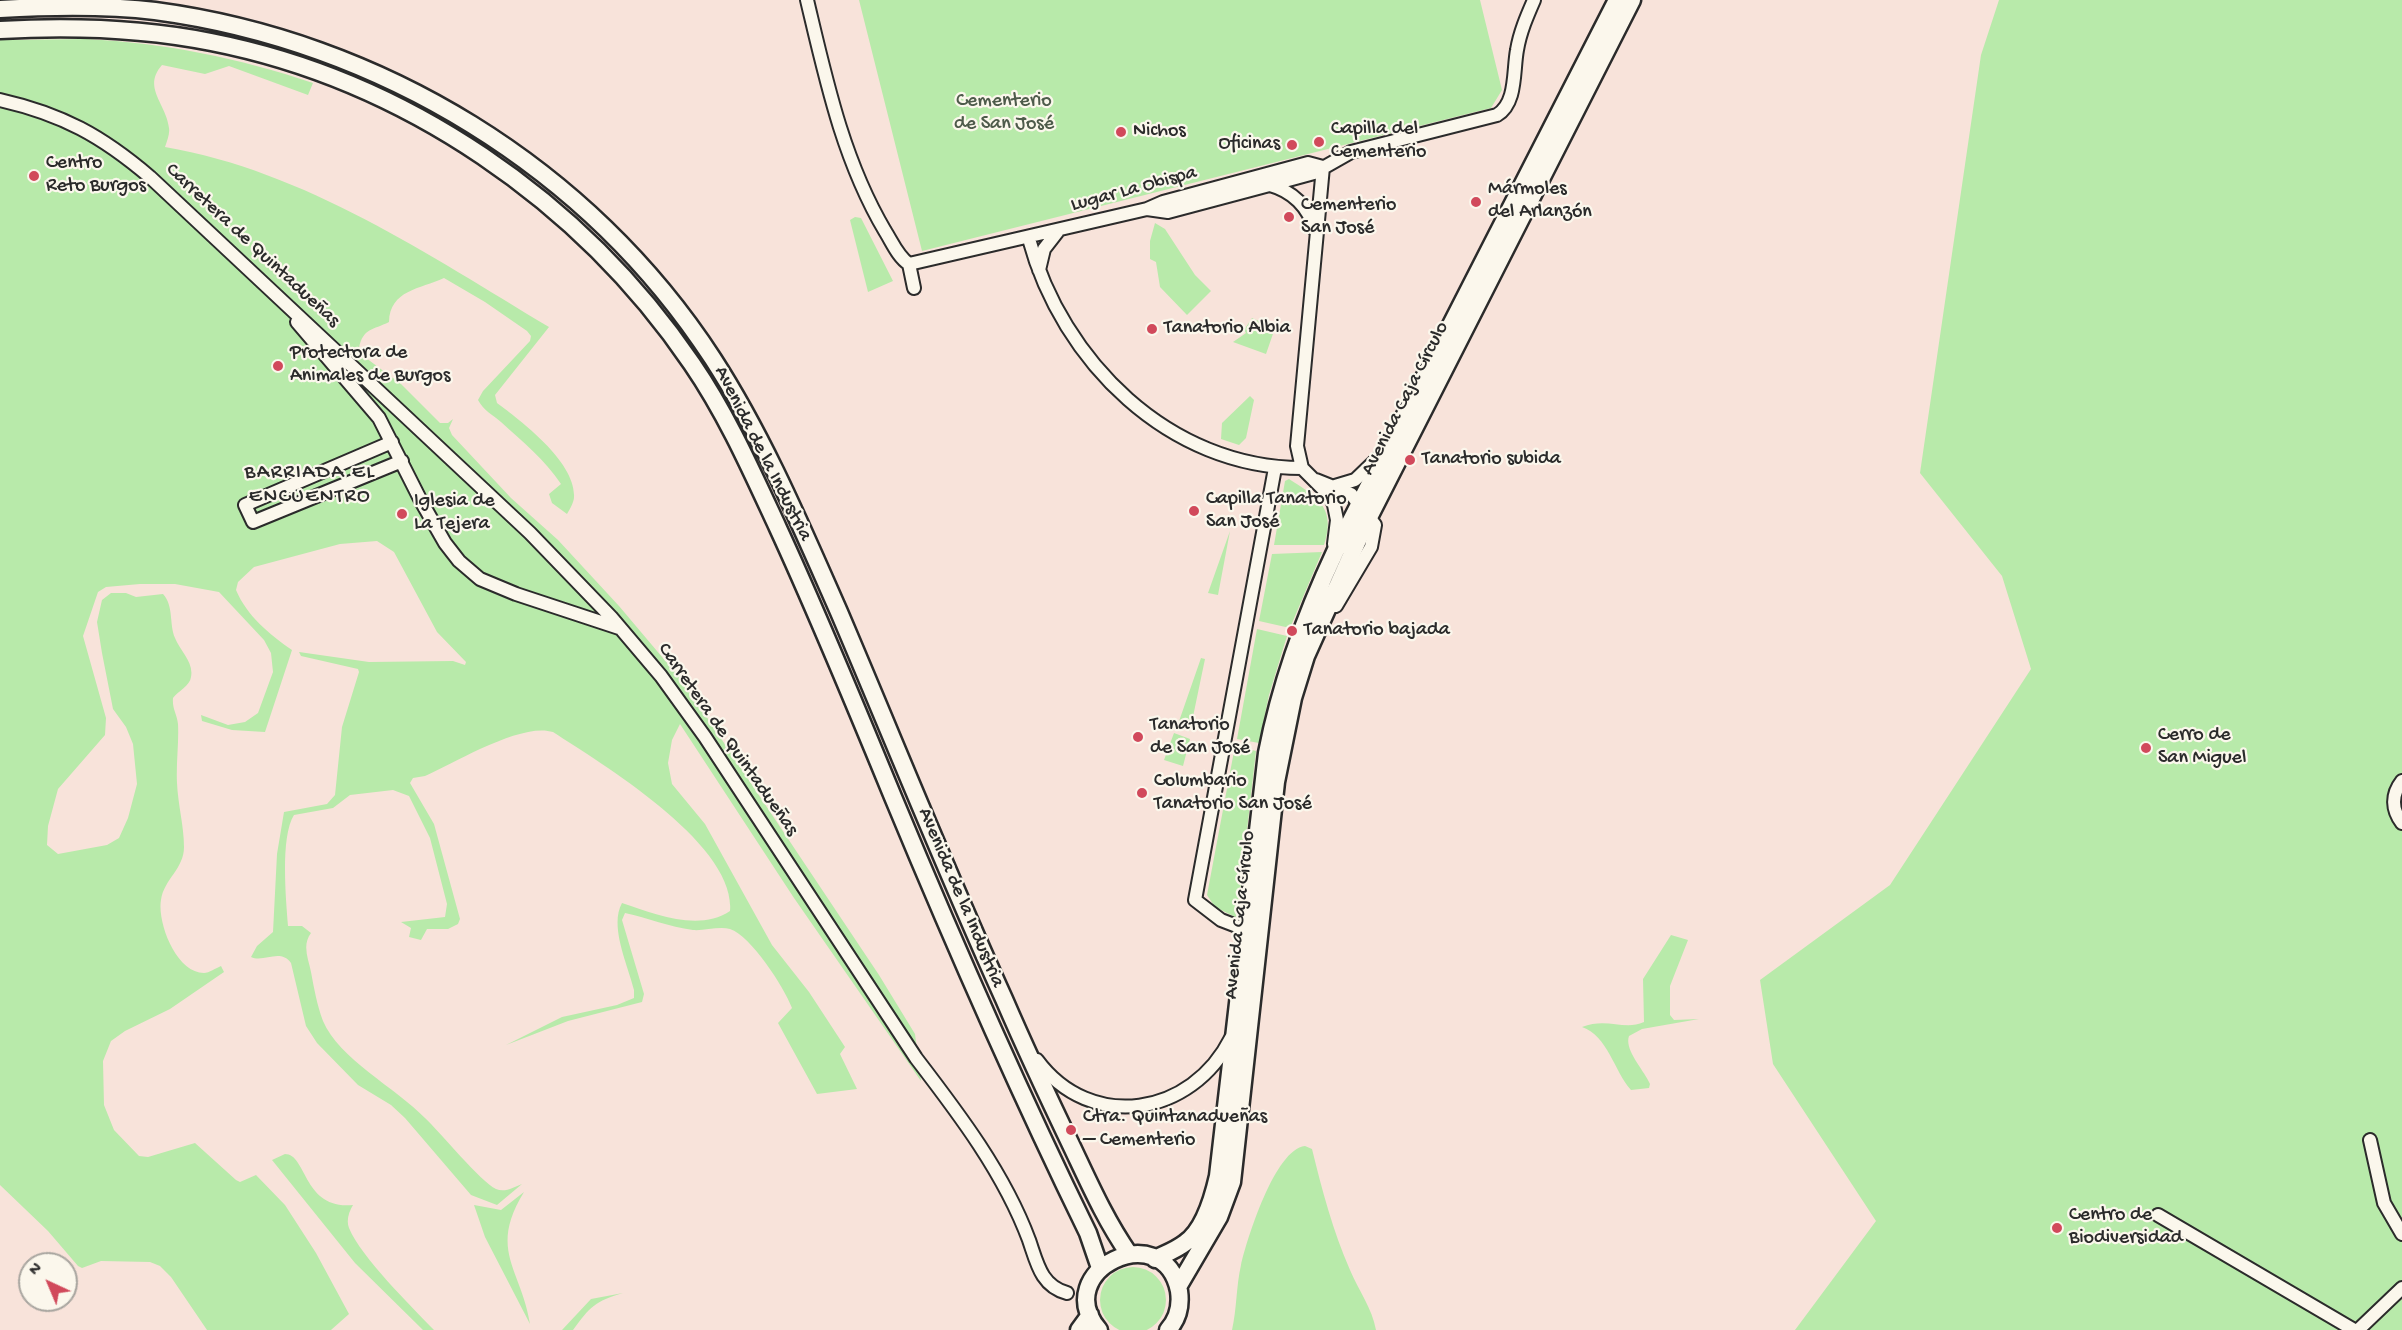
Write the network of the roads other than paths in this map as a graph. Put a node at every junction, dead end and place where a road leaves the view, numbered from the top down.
1 (807, 0) edge
2 (1534, 0) edge
3 (1617, 0) edge
4 (1632, 0) edge
5 (0, 9) edge
6 (0, 30) edge
7 (0, 100) edge
8 (1323, 167) junction
9 (1269, 185) junction
10 (1147, 209) junction
11 (1058, 231) junction
12 (1316, 235) junction
13 (1029, 238) junction
14 (909, 264) junction
15 (1039, 271) junction
16 (914, 288) dead end
17 (290, 307) junction
18 (392, 442) junction
19 (1390, 444) junction
20 (402, 461) junction
21 (1275, 468) junction
22 (1302, 468) junction
23 (1333, 491) junction
24 (1369, 507) junction
25 (1316, 593) junction
26 (620, 628) junction
27 (2402, 781) edge
28 (2402, 823) edge
29 (1247, 930) junction
30 (987, 962) junction
31 (1236, 1029) junction
32 (2370, 1140) dead end
33 (2158, 1215) dead end
34 (2402, 1234) edge
35 (1129, 1254) junction
36 (1155, 1259) junction
37 (1100, 1268) junction
38 (1178, 1287) junction
39 (2402, 1288) edge
40 (1067, 1293) dead end
41 (1090, 1315) junction
42 (2351, 1329) edge
43 (1078, 1330) edge
44 (1099, 1330) edge
45 (1168, 1330) edge

1 - 14 street
2 - 8 street, Lugar La Obispa
3 - 19 main road, Avenida Caja Círculo
4 - 24 main road, Avenida Caja Círculo
5 - 30 main road, Avenida de la Industria
6 - 37 main road, Avenida de la Industria
7 - 17 street, Carretera de Quintadueñas
8 - 9 street
8 - 10 street, Lugar La Obispa
8 - 12 street
9 - 10 street
9 - 12 street
10 - 11 street, Lugar La Obispa
11 - 13 street, Lugar La Obispa
11 - 15 street
12 - 22 street
13 - 14 street, Lugar La Obispa
13 - 15 street
14 - 16 street
15 - 21 street
17 - 18 street
17 - 26 street, Carretera de Quintadueñas
18 - 20 street
18 - 20 street
19 - 23 street
19 - 24 main road, Avenida Caja Círculo
20 - 26 street
21 - 22 street
21 - 29 street
22 - 23 street
23 - 24 street
23 - 25 street
24 - 25 main road, Avenida Caja Círculo
24 - 38 main road, Avenida Caja Círculo
25 - 29 main road, Avenida Caja Círculo
26 - 40 street, Carretera de Quintadueñas
27 - 28 street
29 - 31 main road, Avenida Caja Círculo
30 - 31 street, Avenida de la Industria
30 - 35 main road, Avenida de la Industria
31 - 36 main road, Avenida Caja Círculo
32 - 34 street
33 - 42 street
35 - 36 main road
35 - 37 main road
36 - 38 main road
37 - 41 main road
38 - 45 main road
39 - 42 street
41 - 43 main road
41 - 44 main road

